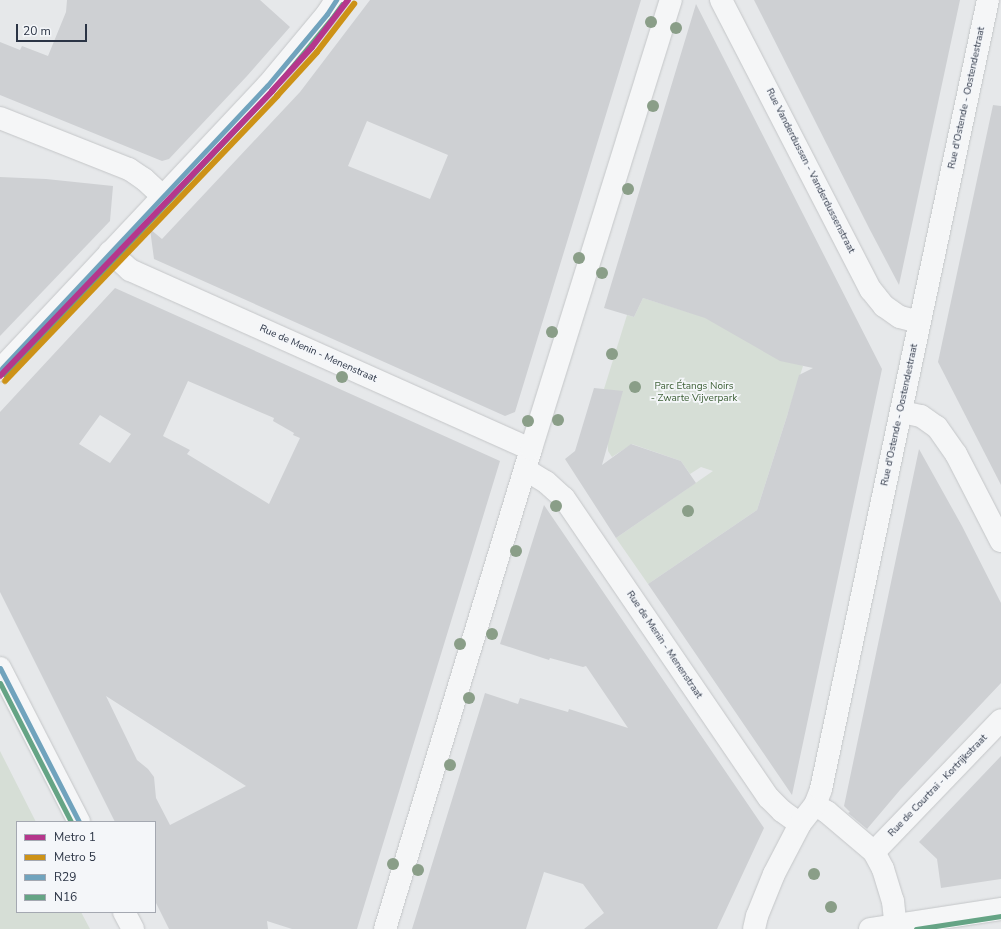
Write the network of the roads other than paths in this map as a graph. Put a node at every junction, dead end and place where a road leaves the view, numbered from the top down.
1 (336, 0) edge
2 (671, 0) edge
3 (721, 0) edge
4 (988, 0) edge
5 (0, 118) edge
6 (162, 196) junction
7 (110, 252) junction
8 (919, 322) junction
9 (0, 370) edge
10 (902, 412) junction
11 (531, 449) junction
12 (526, 470) junction
13 (1001, 541) edge
14 (0, 668) edge
15 (1001, 720) edge
16 (815, 805) junction
17 (78, 821) edge
18 (800, 824) junction
19 (874, 852) junction
20 (1001, 909) edge
21 (125, 913) edge
22 (896, 927) edge
23 (133, 929) edge
24 (385, 929) edge
25 (754, 929) edge
26 (870, 929) edge

1 - 6 street
2 - 11 street
3 - 8 street, Rue Vanderdussen - Vanderdussenstraat
4 - 8 street, Rue d'Ostende - Oostendestraat
5 - 6 street
6 - 7 street
7 - 9 street
7 - 11 street, Rue de Menin - Menenstraat
8 - 10 street, Rue d'Ostende - Oostendestraat
10 - 13 street
10 - 16 street, Rue d'Ostende - Oostendestraat
11 - 12 street
12 - 18 street, Rue de Menin - Menenstraat
12 - 24 street
14 - 17 street
15 - 19 street, Rue de Courtrai - Kortrijkstraat
16 - 18 street, Rue d'Ostende - Oostendestraat
16 - 19 street
18 - 25 street, Rue d'Ostende - Oostendestraat
19 - 22 street
20 - 22 street
21 - 23 street
22 - 26 street

